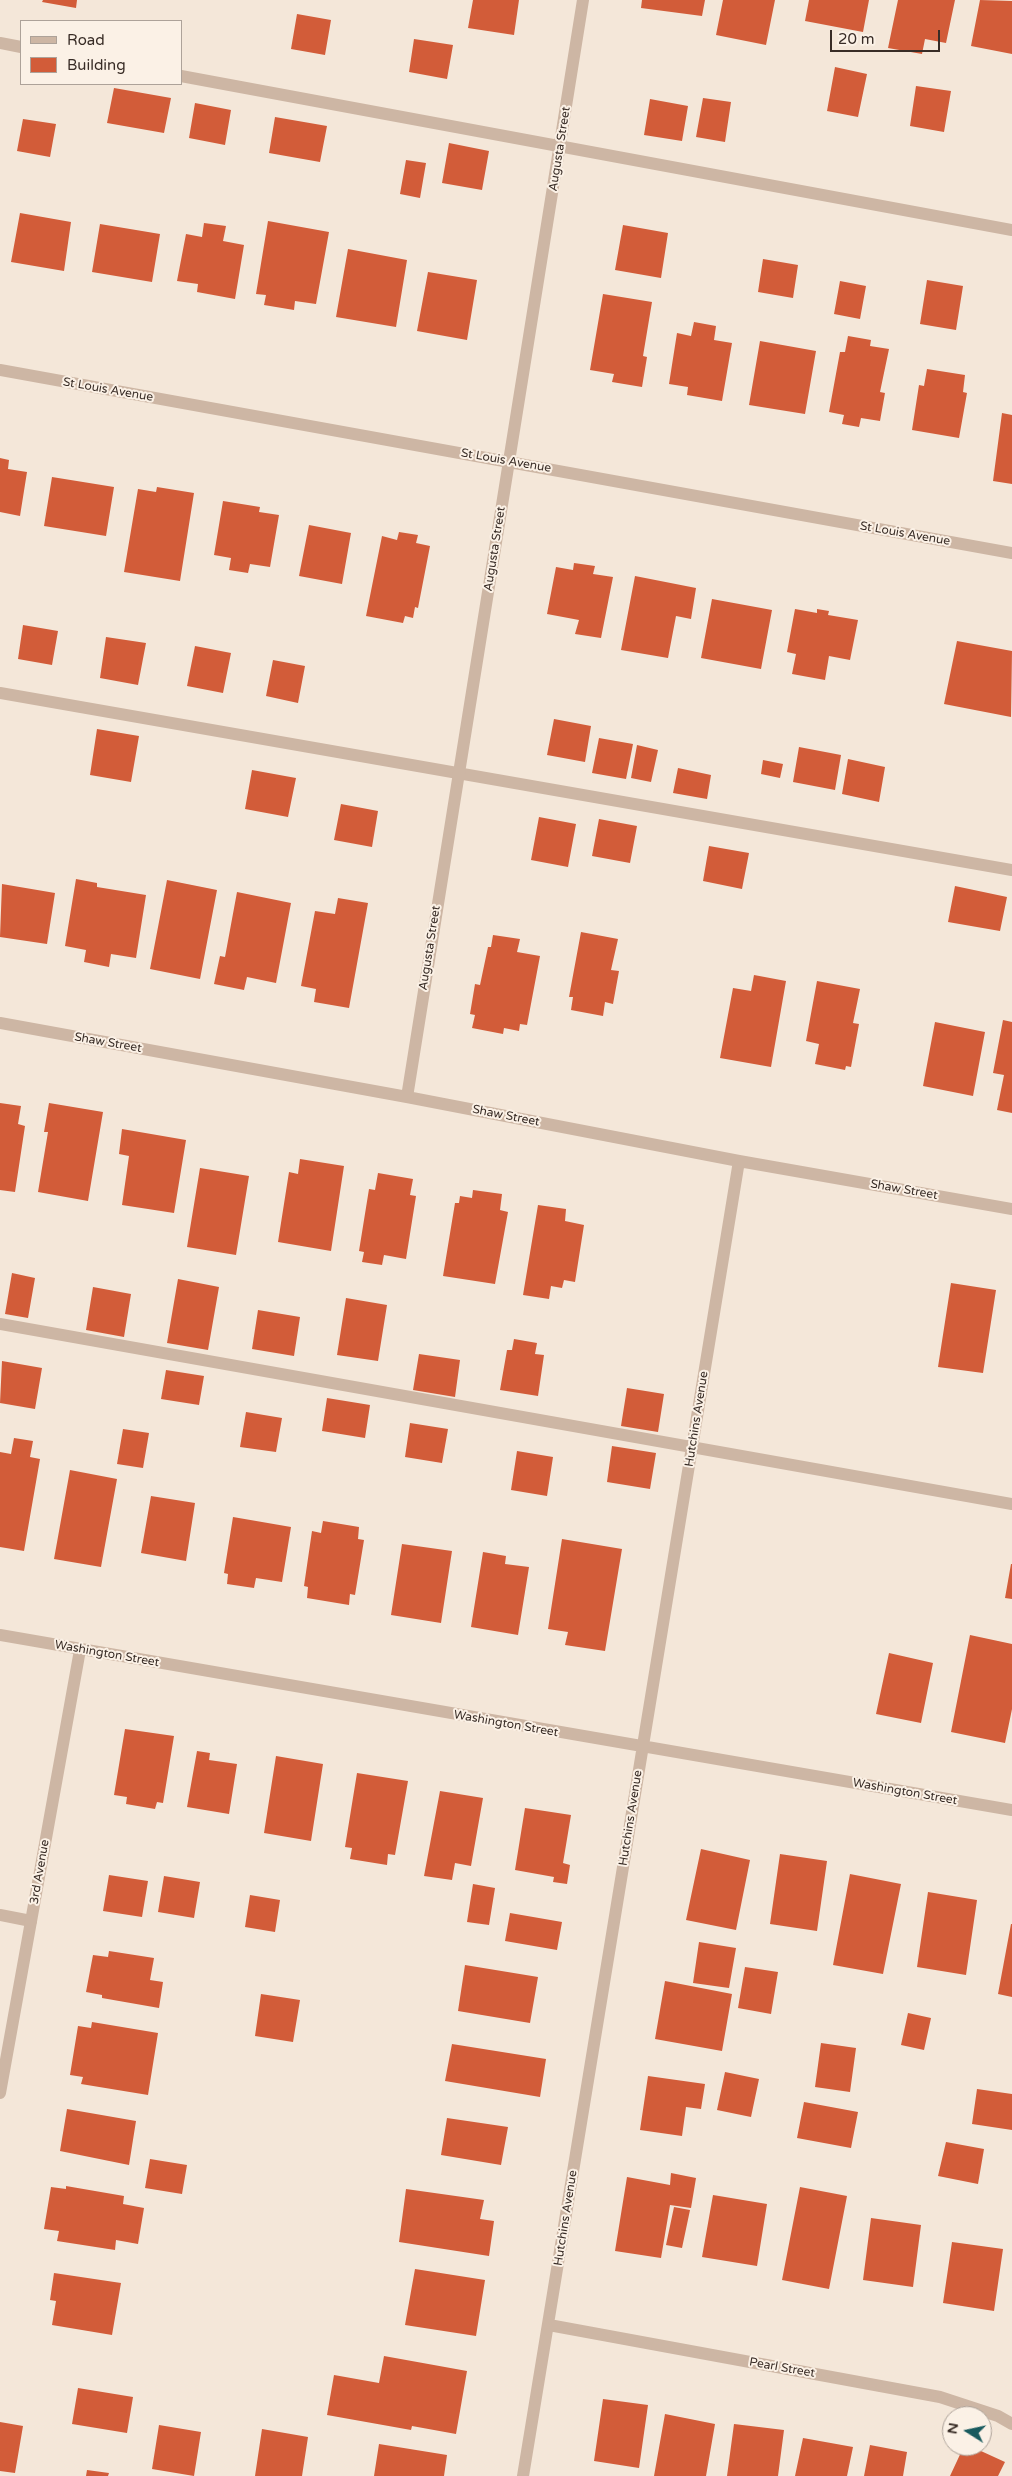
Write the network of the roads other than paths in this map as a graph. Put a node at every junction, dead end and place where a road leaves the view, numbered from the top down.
1 (583, 0) edge
2 (0, 43) edge
3 (20, 47) edge
4 (182, 76) edge
5 (560, 146) junction
6 (1012, 230) edge
7 (0, 370) edge
8 (509, 461) junction
9 (1012, 554) edge
10 (0, 693) edge
11 (459, 773) junction
12 (1012, 870) edge
13 (0, 1024) edge
14 (406, 1097) junction
15 (739, 1161) junction
16 (1012, 1209) edge
17 (0, 1324) edge
18 (692, 1446) junction
19 (1012, 1504) edge
20 (0, 1636) edge
21 (80, 1650) junction
22 (642, 1748) junction
23 (1012, 1810) edge
24 (0, 1915) edge
25 (31, 1921) junction
26 (0, 2093) edge
27 (549, 2325) junction
28 (1012, 2424) edge
29 (524, 2476) edge

1 - 5 street, Augusta Street
2 - 3 street
4 - 5 street
5 - 6 street
5 - 8 street, Augusta Street
7 - 8 street, St Louis Avenue
8 - 9 street, St Louis Avenue
8 - 11 street, Augusta Street
10 - 11 street
11 - 12 street
11 - 14 street, Augusta Street
13 - 14 street, Shaw Street
14 - 15 street, Shaw Street
15 - 16 street, Shaw Street
15 - 18 street, Hutchins Avenue
17 - 18 street
18 - 19 street
18 - 22 street, Hutchins Avenue
20 - 21 street, Washington Street
21 - 22 street, Washington Street
21 - 25 street, 3rd Avenue
22 - 23 street, Washington Street
22 - 27 street, Hutchins Avenue
24 - 25 street
25 - 26 street, 3rd Avenue
27 - 28 street, Pearl Street
27 - 29 street, Hutchins Avenue

